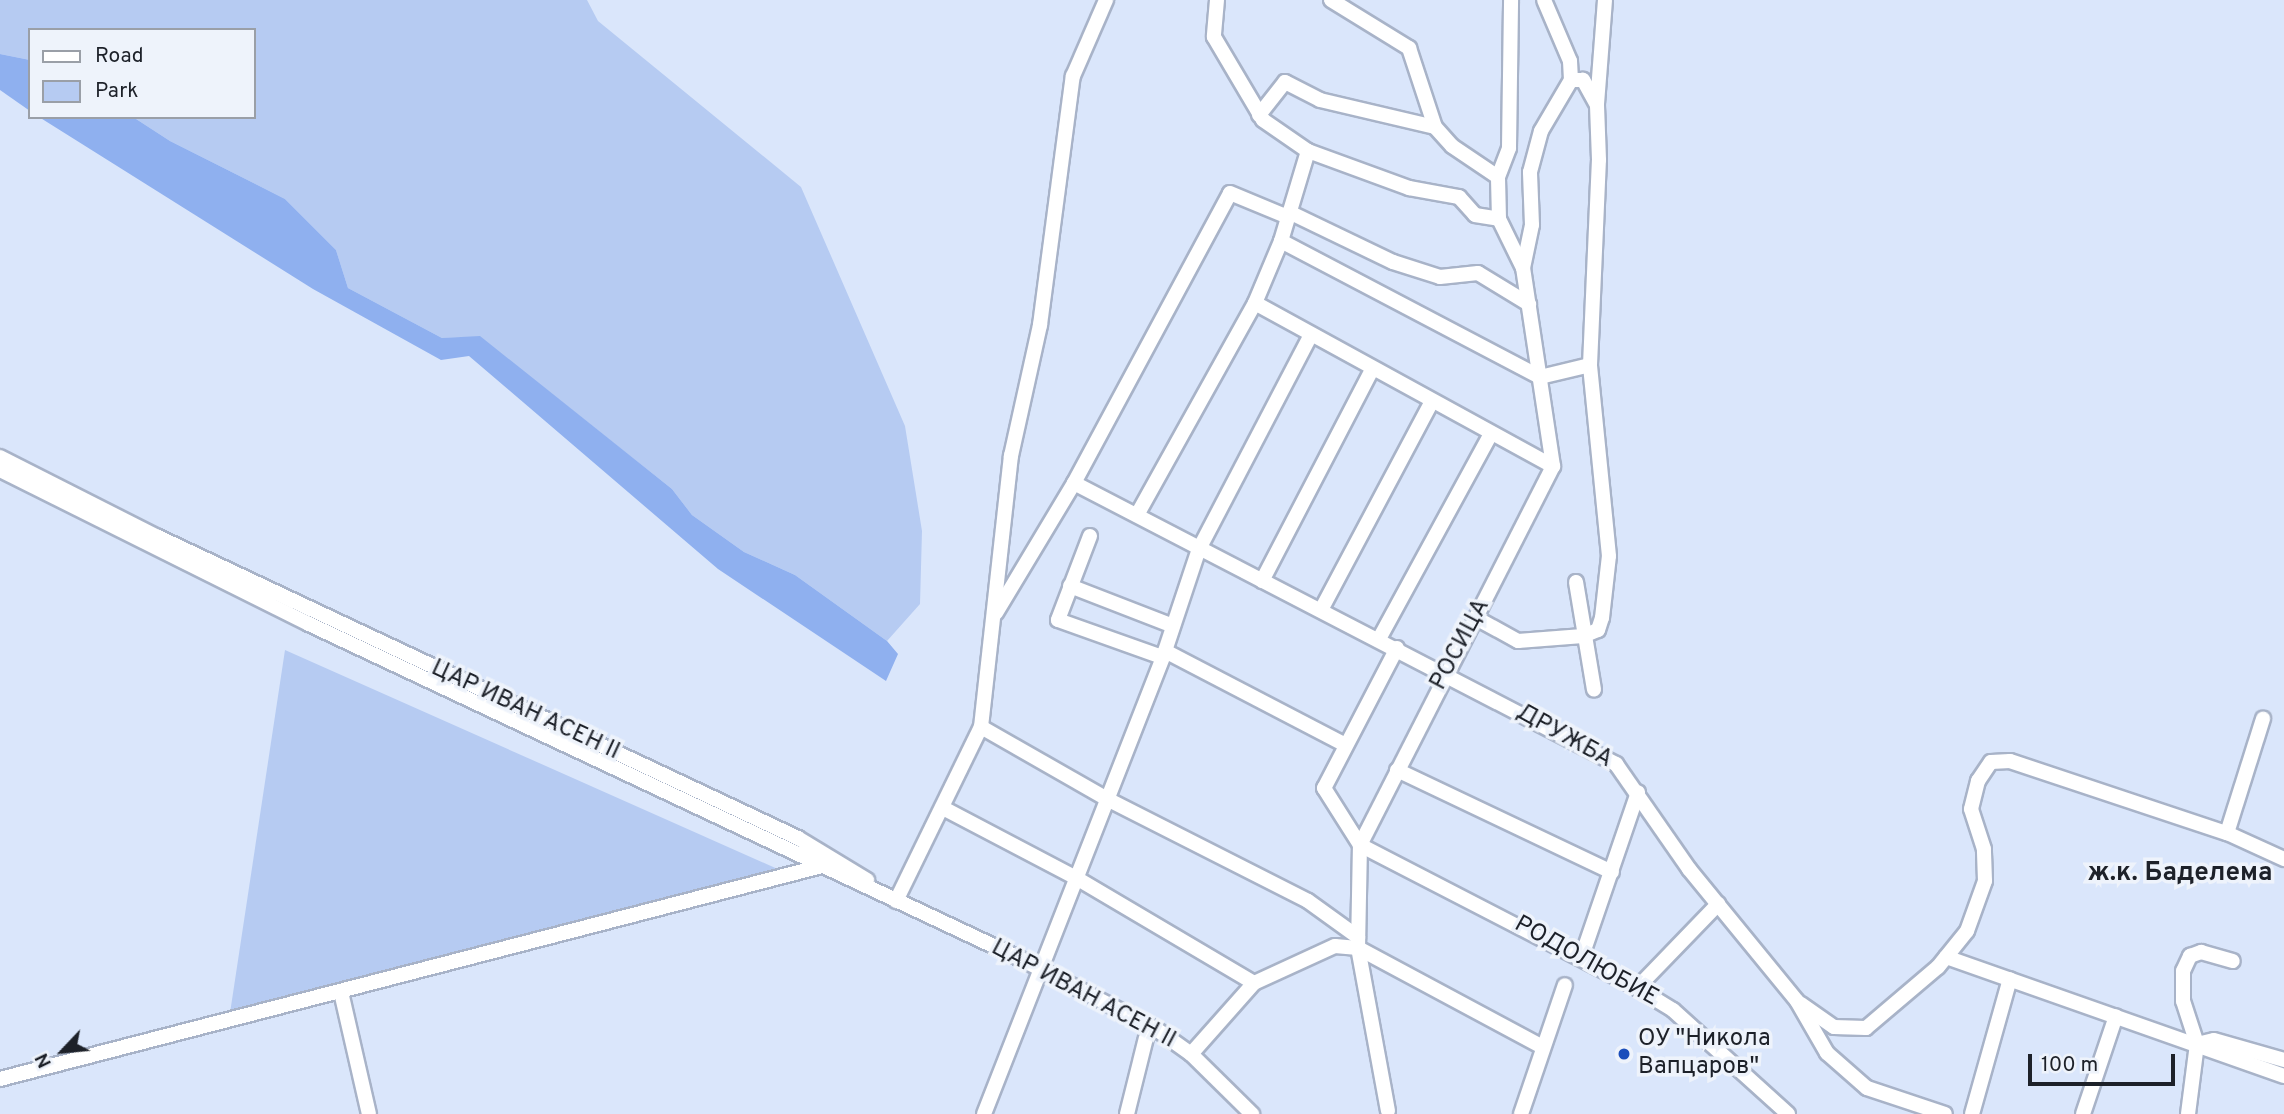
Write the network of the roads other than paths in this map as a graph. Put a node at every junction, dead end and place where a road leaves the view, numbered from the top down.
1 (1107, 0) edge
2 (1217, 0) edge
3 (1331, 0) edge
4 (1511, 0) edge
5 (1544, 0) edge
6 (1605, 0) edge
7 (1600, 69) junction
8 (1577, 80) junction
9 (1597, 105) junction
10 (1259, 115) junction
11 (1435, 127) junction
12 (1308, 151) junction
13 (1497, 177) junction
14 (1288, 214) junction
15 (1499, 219) junction
16 (1281, 241) junction
17 (1524, 268) junction
18 (1255, 303) junction
19 (1530, 304) junction
20 (1311, 335) junction
21 (1590, 365) junction
22 (1372, 370) junction
23 (1540, 377) junction
24 (1431, 403) junction
25 (1490, 435) junction
26 (0, 457) edge
27 (1553, 466) junction
28 (0, 470) edge
29 (1074, 483) junction
30 (1138, 515) junction
31 (1090, 536) dead end
32 (1199, 549) junction
33 (1262, 581) junction
34 (1576, 582) dead end
35 (1070, 586) junction
36 (1321, 610) junction
37 (993, 618) junction
38 (1476, 618) junction
39 (1173, 626) junction
40 (1583, 636) junction
41 (1379, 639) junction
42 (1397, 648) junction
43 (1164, 654) junction
44 (1447, 673) junction
45 (1594, 690) dead end
46 (2263, 719) dead end
47 (981, 727) junction
48 (1345, 744) junction
49 (1397, 770) junction
50 (1638, 792) junction
51 (1107, 799) junction
52 (943, 808) junction
53 (2227, 833) junction
54 (1360, 845) junction
55 (2284, 859) edge
56 (840, 861) junction
57 (821, 866) junction
58 (1612, 872) junction
59 (1078, 879) junction
60 (896, 901) junction
61 (1718, 904) junction
62 (1358, 943) junction
63 (1582, 956) junction
64 (1945, 957) junction
65 (2233, 961) dead end
66 (1041, 969) junction
67 (2010, 979) junction
68 (1254, 984) junction
69 (1565, 985) dead end
70 (1637, 988) junction
71 (341, 992) junction
72 (1797, 1001) junction
73 (2116, 1016) junction
74 (1146, 1038) dead end
75 (2197, 1044) junction
76 (1543, 1047) junction
77 (1191, 1054) junction
78 (2284, 1060) edge
79 (2284, 1076) edge
80 (0, 1079) edge
81 (1783, 1111) edge
82 (1389, 1113) edge
83 (369, 1114) edge
84 (984, 1114) edge
85 (1127, 1114) edge
86 (1252, 1114) edge
87 (1521, 1114) edge
88 (1945, 1114) edge
89 (1972, 1114) edge
90 (2082, 1114) edge
91 (2188, 1114) edge

1 - 37 street
2 - 10 street
3 - 11 street
4 - 13 street
5 - 8 street
6 - 7 street
7 - 8 street
7 - 9 street
8 - 9 street
8 - 17 street
9 - 21 street
10 - 11 street
10 - 12 street
11 - 13 street
12 - 14 street
12 - 15 street
13 - 15 street
14 - 16 street
14 - 19 street
14 - 29 street
15 - 17 street
16 - 18 street
16 - 23 street
17 - 19 street
18 - 20 street
18 - 30 street
19 - 23 street
20 - 22 street
20 - 32 street
21 - 23 street
21 - 40 street
22 - 24 street
22 - 33 street
23 - 27 street
24 - 25 street
24 - 36 street
25 - 27 street
25 - 41 street
26 - 56 street, ЦАР ИВАН АСЕН II
27 - 38 street, РОСИЦА
28 - 57 street, ЦАР ИВАН АСЕН II
29 - 30 street, ДРУЖБА
29 - 37 street
30 - 32 street, ДРУЖБА
31 - 35 street
32 - 33 street, ДРУЖБА
32 - 39 street
33 - 36 street, ДРУЖБА
34 - 40 street
35 - 39 street
35 - 43 street
36 - 41 street, ДРУЖБА
37 - 47 street
38 - 40 street
38 - 44 street, РОСИЦА
39 - 43 street
40 - 45 street
41 - 42 street, ДРУЖБА
42 - 44 street, ДРУЖБА
42 - 48 street
43 - 48 street
43 - 51 street
44 - 49 street, РОСИЦА
44 - 50 street, ДРУЖБА
46 - 53 street
47 - 51 street
47 - 52 street
48 - 54 street
49 - 54 street, РОСИЦА
49 - 58 street
50 - 58 street
50 - 61 street, ДРУЖБА
51 - 59 street
51 - 62 street
52 - 59 street
52 - 60 street
53 - 55 street
53 - 64 street
54 - 62 street, РОСИЦА
54 - 63 street, РОДОЛЮБИЕ
56 - 57 street
56 - 60 street, ЦАР ИВАН АСЕН II
57 - 60 street, ЦАР ИВАН АСЕН II
57 - 71 street
58 - 63 street
59 - 66 street
59 - 68 street
60 - 66 street, ЦАР ИВАН АСЕН II
61 - 70 street
61 - 72 street, ДРУЖБА
62 - 68 street
62 - 76 street
62 - 82 street, РОСИЦА
63 - 70 street, РОДОЛЮБИЕ
64 - 67 street
64 - 72 street
65 - 75 street
66 - 77 street, ЦАР ИВАН АСЕН II
66 - 84 street
67 - 73 street
67 - 89 street
68 - 77 street
69 - 76 street
70 - 81 street, РОДОЛЮБИЕ
71 - 80 street
71 - 83 street
72 - 88 street, ДРУЖБА
73 - 75 street
73 - 90 street
74 - 85 street
75 - 78 street
75 - 79 street
75 - 91 street
76 - 87 street
77 - 86 street, ЦАР ИВАН АСЕН II

